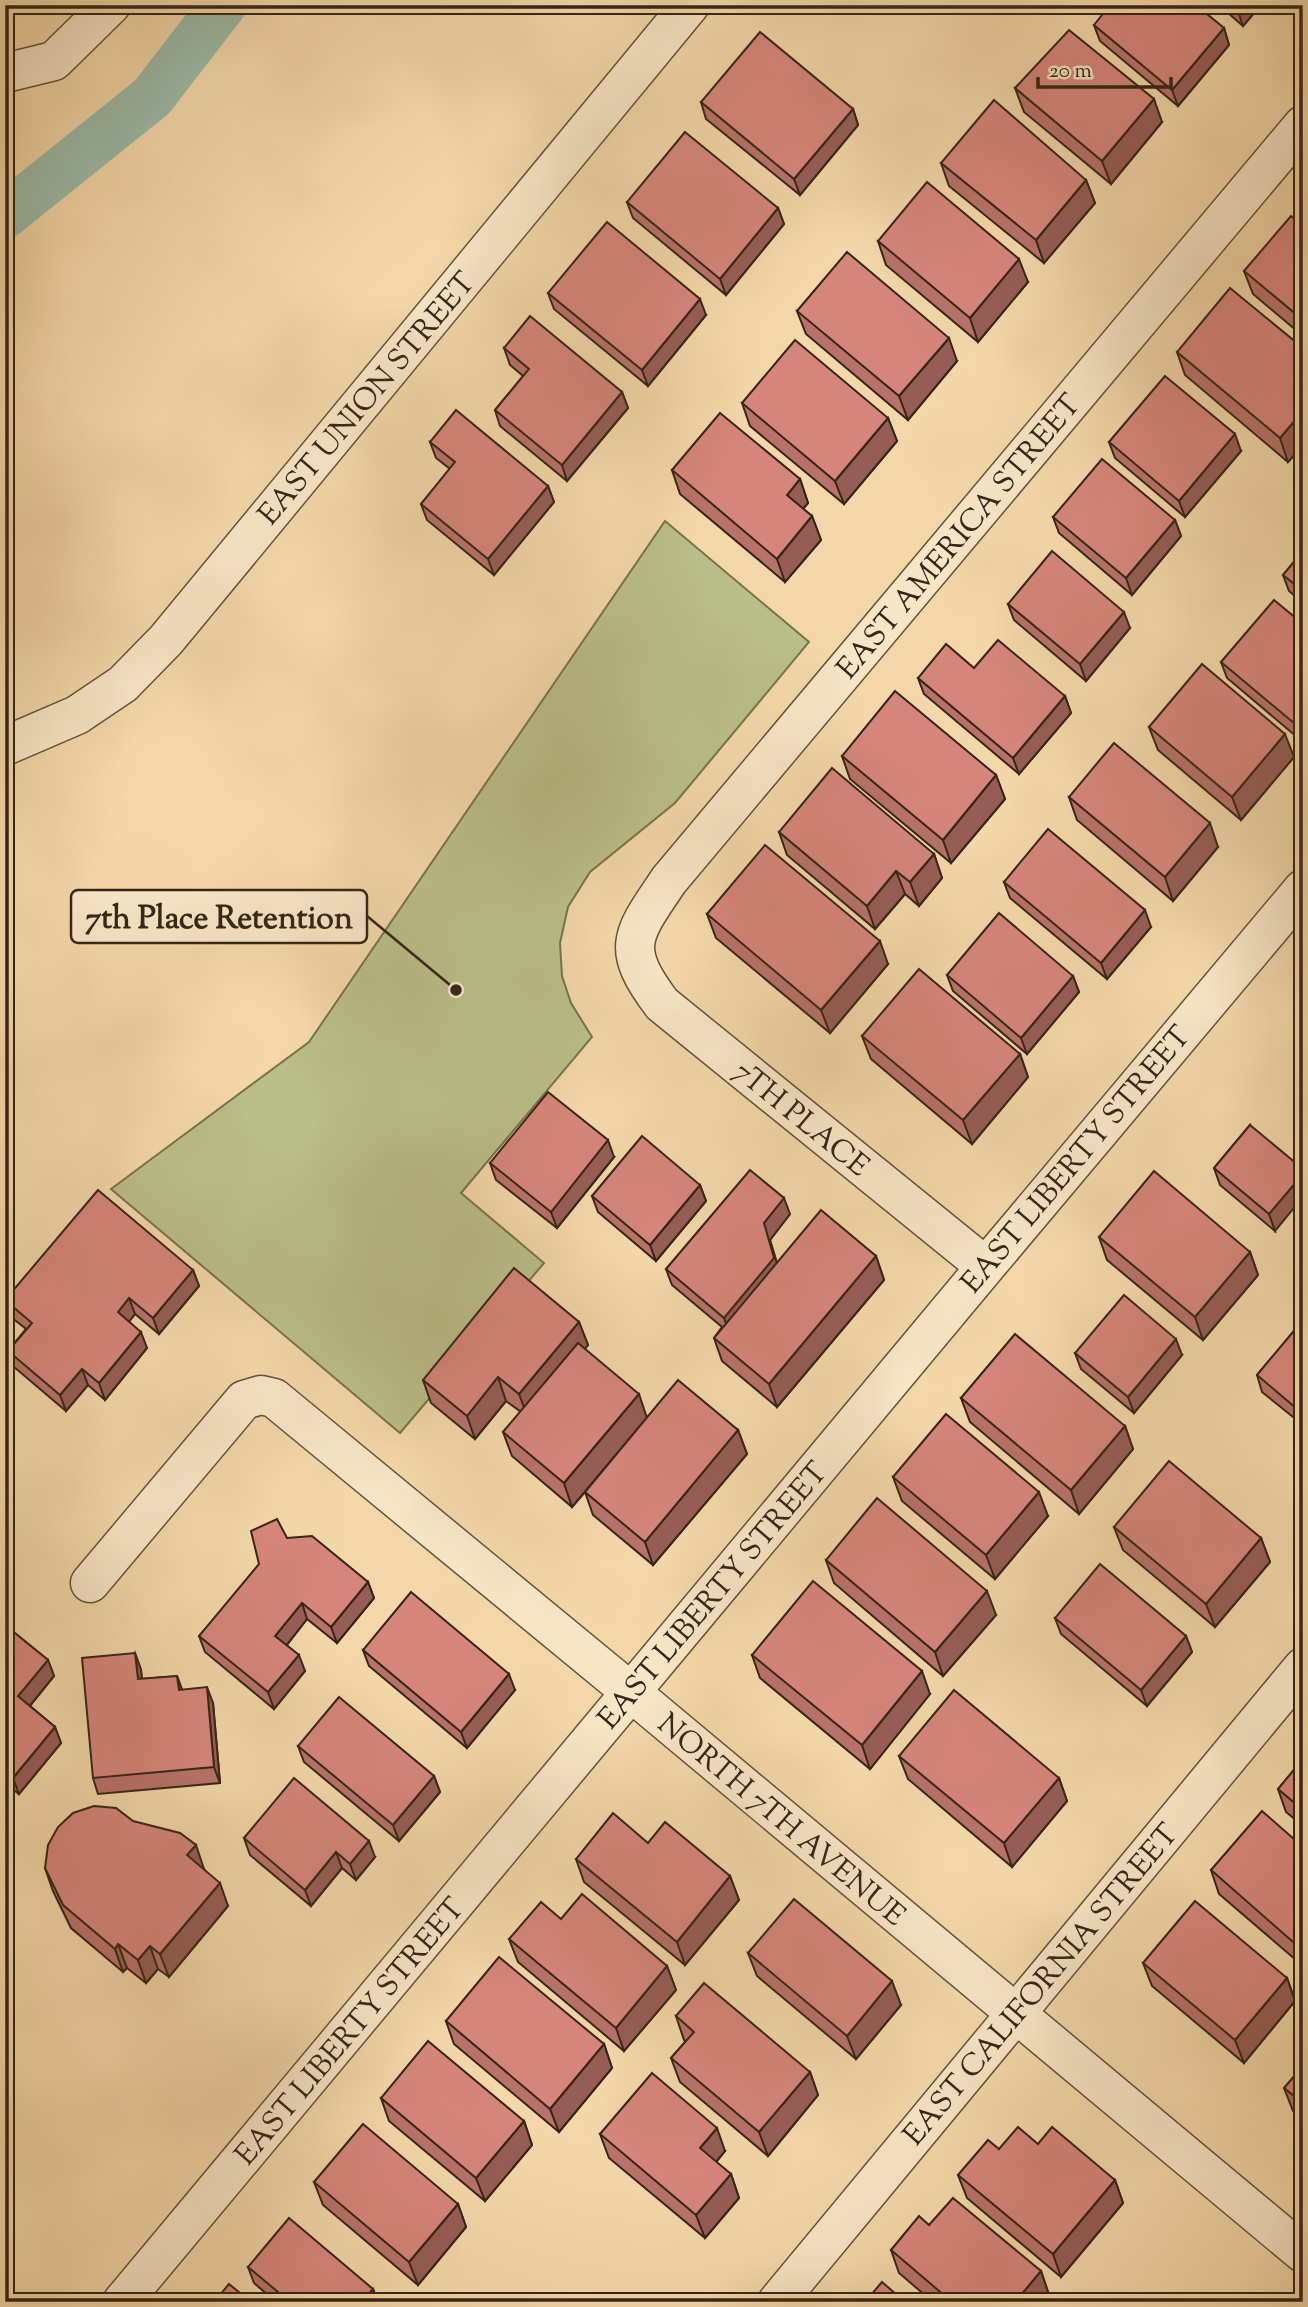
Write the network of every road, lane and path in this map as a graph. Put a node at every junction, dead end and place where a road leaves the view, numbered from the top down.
1 (110, 5) edge
2 (690, 5) edge
3 (5, 73) edge
4 (1303, 125) edge
5 (5, 746) edge
6 (1303, 889) edge
7 (634, 957) joint
8 (985, 1266) junction
9 (90, 1583) dead end
10 (1303, 1667) edge
11 (632, 1693) junction
12 (1015, 2014) junction
13 (1303, 2253) edge
14 (122, 2302) edge
15 (777, 2302) edge

1 - 3 street
2 - 5 street, EAST UNION STREET
4 - 7 street, EAST AMERICA STREET
6 - 8 street, EAST LIBERTY STREET
7 - 8 street, 7TH PLACE
8 - 11 street, EAST LIBERTY STREET
9 - 11 street, NORTH 7TH AVENUE
10 - 12 street, EAST CALIFORNIA STREET
11 - 12 street, NORTH 7TH AVENUE
11 - 14 street, EAST LIBERTY STREET
12 - 13 street, NORTH 7TH AVENUE
12 - 15 street, EAST CALIFORNIA STREET

